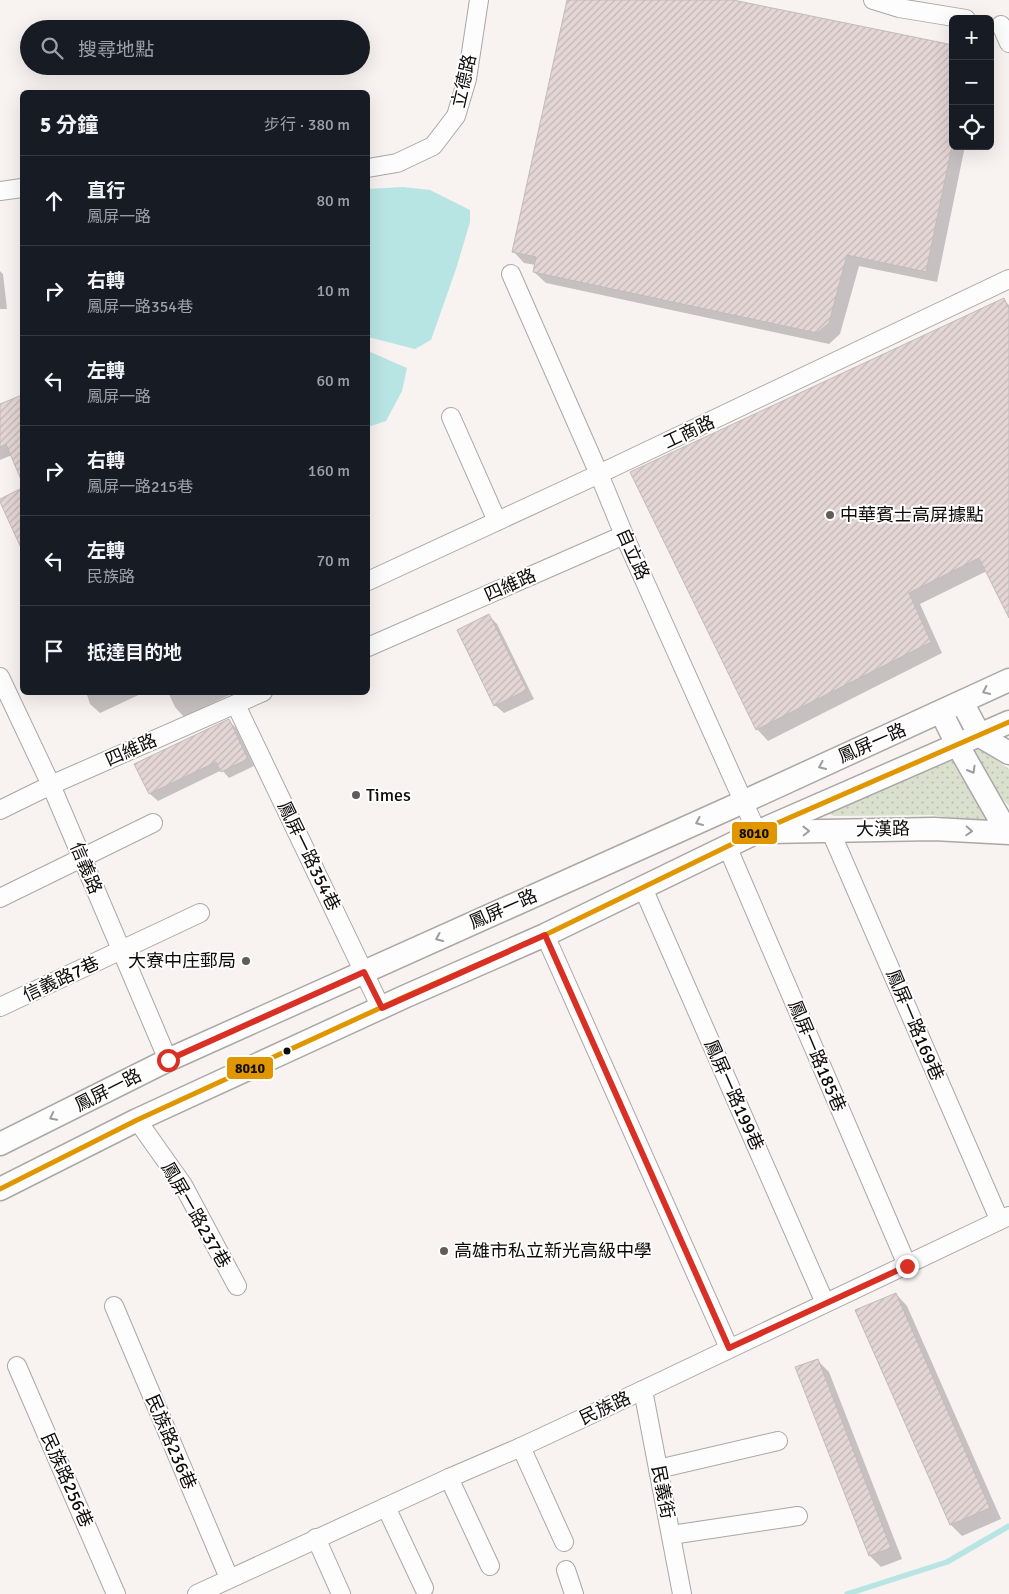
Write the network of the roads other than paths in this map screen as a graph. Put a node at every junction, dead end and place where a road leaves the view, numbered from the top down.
1 (479, 0) edge
2 (873, 0) edge
3 (949, 16) edge
4 (1000, 24) edge
5 (1009, 43) edge
6 (370, 168) edge
7 (20, 188) edge
8 (0, 192) edge
9 (511, 274) dead end
10 (1009, 280) edge
11 (451, 416) dead end
12 (599, 474) junction
13 (497, 522) junction
14 (624, 535) junction
15 (370, 580) edge
16 (370, 646) edge
17 (0, 677) edge
18 (1009, 680) edge
19 (257, 695) edge
20 (962, 702) junction
21 (236, 705) junction
22 (941, 712) junction
23 (1009, 722) edge
24 (980, 736) junction
25 (957, 744) junction
26 (1009, 754) edge
27 (51, 785) junction
28 (743, 802) junction
29 (0, 810) edge
30 (153, 823) dead end
31 (830, 830) junction
32 (757, 832) junction
33 (1008, 832) edge
34 (728, 846) junction
35 (82, 859) junction
36 (643, 888) junction
37 (0, 898) edge
38 (200, 913) dead end
39 (545, 935) junction
40 (122, 951) junction
41 (364, 972) junction
42 (0, 1007) edge
43 (382, 1008) junction
44 (168, 1060) junction
45 (136, 1120) junction
46 (0, 1144) edge
47 (0, 1190) edge
48 (1004, 1218) edge
49 (907, 1266) junction
50 (237, 1286) dead end
51 (825, 1303) junction
52 (114, 1306) dead end
53 (729, 1348) junction
54 (17, 1366) dead end
55 (643, 1390) junction
56 (778, 1440) dead end
57 (521, 1447) junction
58 (658, 1469) junction
59 (449, 1478) junction
60 (386, 1507) junction
61 (798, 1516) dead end
62 (671, 1536) junction
63 (316, 1538) junction
64 (564, 1542) dead end
65 (490, 1566) dead end
66 (566, 1570) dead end
67 (229, 1578) junction
68 (424, 1588) dead end
69 (116, 1594) edge
70 (197, 1594) edge
71 (341, 1594) edge
72 (574, 1594) edge
73 (682, 1594) edge

1 - 6 street, 立德路
2 - 3 street
4 - 5 street
7 - 8 street
9 - 12 street, 自立路
10 - 12 street, 工商路
11 - 13 street
12 - 13 street, 工商路
12 - 14 street, 自立路
13 - 15 street, 工商路
14 - 16 street, 四維路
14 - 28 street, 自立路
17 - 27 street, 信義路
18 -> 20 main road, 鳳屏一路
19 - 21 street, 四維路
20 - 22 main road, 鳳屏一路
20 - 24 main road
21 - 27 street, 四維路
21 - 41 street, 鳳屏一路354巷
22 - 25 main road
22 -> 28 main road, 鳳屏一路
23 - 24 main road, 鳳屏一路
24 - 25 main road, 鳳屏一路
24 - 26 main road
25 - 32 main road, 鳳屏一路
25 -> 33 main road
27 - 29 street, 四維路
27 - 35 street, 信義路
28 - 32 street, 自立路
28 -> 41 main road, 鳳屏一路
30 - 35 street
32 -> 31 main road, 大漢路
31 -> 33 main road, 大漢路
31 - 48 street, 鳳屏一路169巷
32 - 34 main road, 鳳屏一路
34 - 36 main road, 鳳屏一路
34 - 49 street, 鳳屏一路185巷
35 - 37 street
35 - 40 street, 信義路
36 - 39 main road, 鳳屏一路
36 - 51 street, 鳳屏一路199巷
38 - 40 street, 信義路7巷
39 - 43 main road, 鳳屏一路
39 - 53 street
40 - 42 street, 信義路7巷
40 - 44 street, 信義路
41 - 43 street, 鳳屏一路354巷
41 - 44 main road, 鳳屏一路
43 - 45 main road, 鳳屏一路
44 -> 46 main road, 鳳屏一路
45 - 47 main road, 鳳屏一路
45 - 50 street, 鳳屏一路237巷
48 - 49 street, 民族路
49 - 51 street, 民族路
51 - 53 street, 民族路
52 - 67 street, 民族路236巷
53 - 55 street, 民族路
54 - 69 street, 民族路256巷
55 - 57 street, 民族路
55 - 58 street, 民義街
56 - 58 street
57 - 59 street, 民族路
57 - 64 street
58 - 62 street, 民義街
59 - 60 street, 民族路
59 - 65 street
60 - 63 street, 民族路
60 - 68 street
61 - 62 street
62 - 73 street, 民義街
63 - 67 street, 民族路
63 - 71 street
66 - 72 street
67 - 70 street, 民族路

